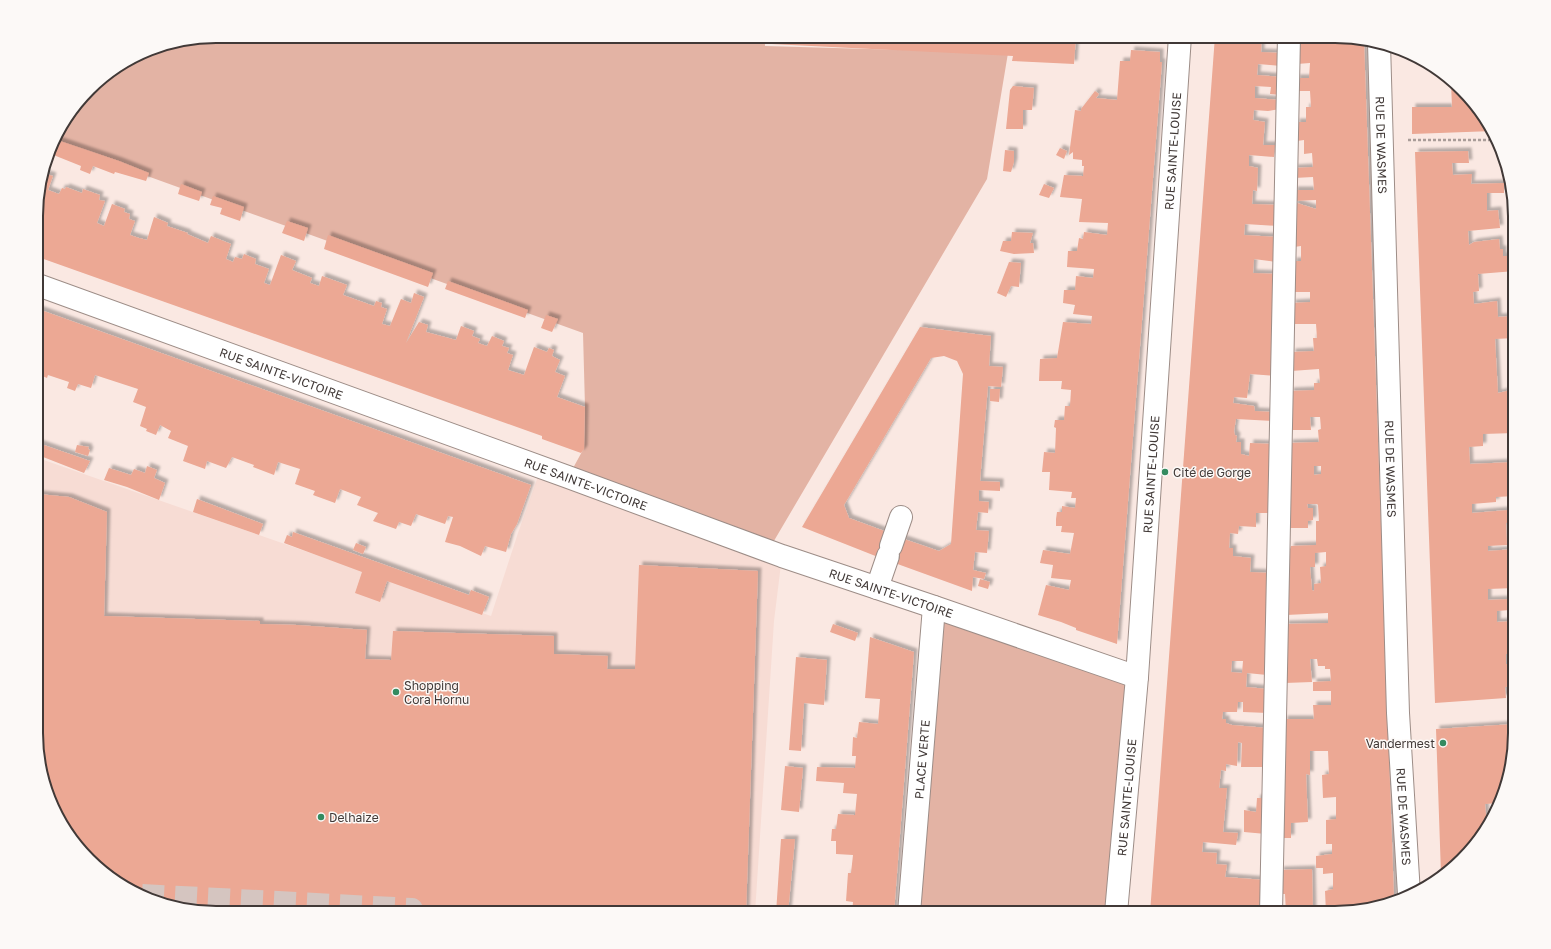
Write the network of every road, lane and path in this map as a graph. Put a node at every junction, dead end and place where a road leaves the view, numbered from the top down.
1 (1180, 43) edge
2 (1289, 43) edge
3 (1379, 49) edge
4 (1382, 139) junction
5 (1490, 140) edge
6 (43, 287) edge
7 (901, 517) dead end
8 (877, 588) junction
9 (934, 607) junction
10 (1137, 677) junction
11 (1409, 889) edge
12 (910, 906) edge
13 (1117, 906) edge
14 (1271, 906) edge

1 - 10 street, RUE SAINTE-LOUISE
2 - 14 street
3 - 4 street, RUE DE WASMES
4 - 5 path
4 - 11 street, RUE DE WASMES
6 - 8 street, RUE SAINTE-VICTOIRE
7 - 8 street
8 - 9 street, RUE SAINTE-VICTOIRE
9 - 10 street, RUE SAINTE-VICTOIRE
9 - 12 street, PLACE VERTE
10 - 13 street, RUE SAINTE-LOUISE

